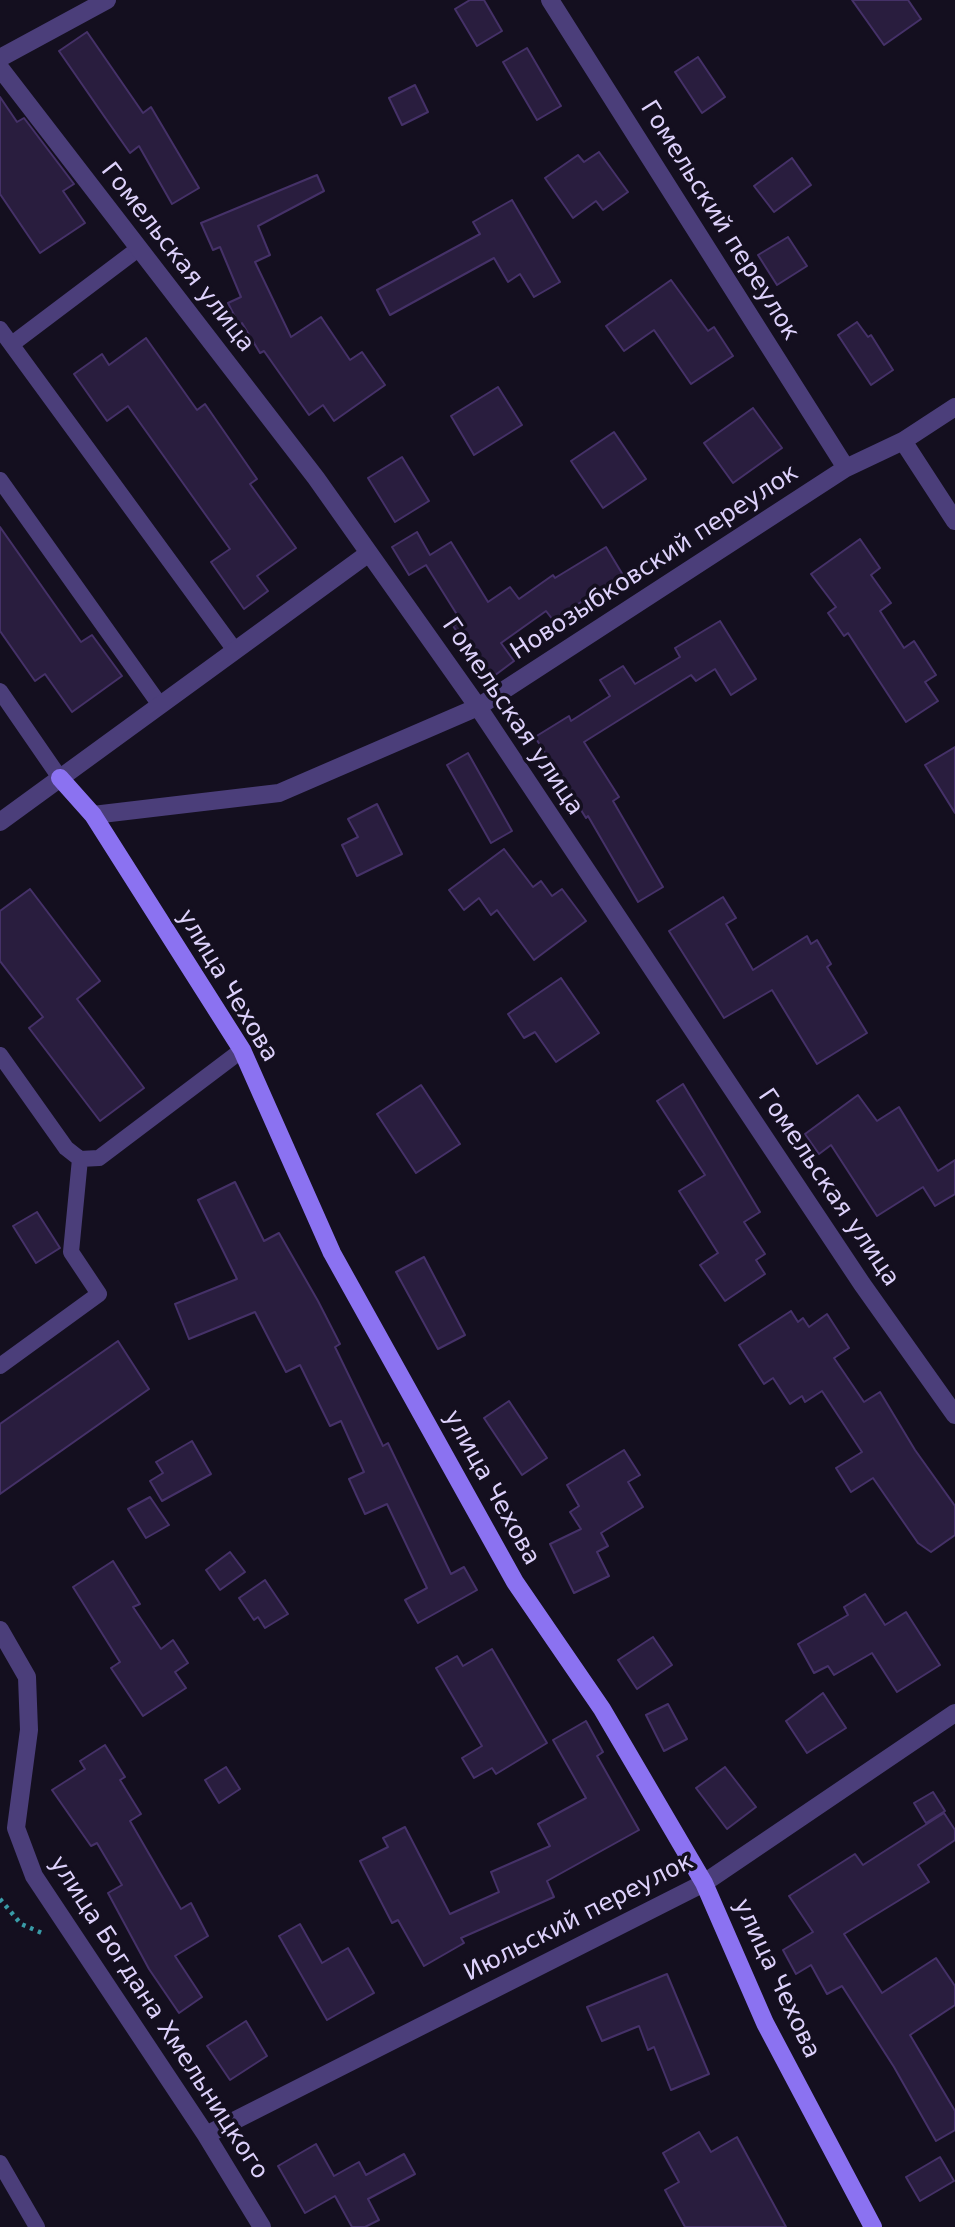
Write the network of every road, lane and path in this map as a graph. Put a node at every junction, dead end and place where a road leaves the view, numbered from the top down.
1 (107, 0) edge
2 (550, 0) edge
3 (0, 58) edge
4 (0, 68) edge
5 (138, 248) junction
6 (0, 329) edge
7 (12, 344) junction
8 (955, 407) edge
9 (904, 441) junction
10 (846, 468) junction
11 (0, 480) edge
12 (955, 521) edge
13 (369, 553) junction
14 (234, 649) junction
15 (0, 691) edge
16 (160, 705) junction
17 (478, 707) junction
18 (60, 778) junction
19 (93, 815) junction
20 (0, 822) edge
21 (242, 1050) junction
22 (2, 1064) edge
23 (80, 1159) junction
24 (0, 1366) edge
25 (955, 1415) edge
26 (0, 1630) edge
27 (955, 1713) edge
28 (704, 1883) junction
29 (206, 2135) junction
30 (0, 2163) edge
31 (37, 2227) edge
32 (262, 2227) edge
33 (873, 2227) edge

1 - 3 street
2 - 10 street, Гомельский переулок
4 - 5 street, Гомельская улица
5 - 7 lane
5 - 13 street, Гомельская улица
6 - 7 lane
7 - 14 lane
8 - 9 street, Новозыбковский переулок
9 - 10 street, Новозыбковский переулок
9 - 12 street
10 - 17 street, Новозыбковский переулок
11 - 16 lane
13 - 14 street
13 - 17 street, Гомельская улица
14 - 16 street
15 - 18 lane
16 - 18 street
17 - 19 street, Новозыбковский переулок
17 - 25 street, Гомельская улица
18 - 19 street, улица Чехова
18 - 20 street
19 - 21 street, улица Чехова
21 - 23 lane
21 - 28 street, улица Чехова
22 - 23 lane
23 - 24 lane
26 - 29 street, улица Богдана Хмельницкого
27 - 28 street, Июльский переулок
28 - 29 street, Июльский переулок
28 - 33 street, улица Чехова
29 - 32 street, улица Богдана Хмельницкого
30 - 31 lane

